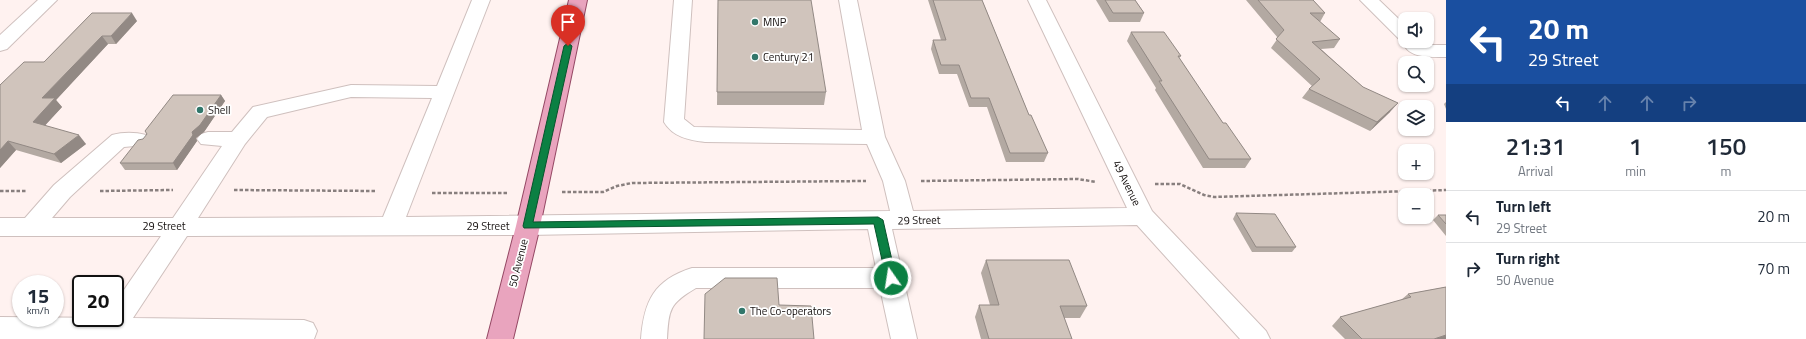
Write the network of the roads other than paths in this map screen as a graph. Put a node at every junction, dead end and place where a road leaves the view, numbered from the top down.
1 (48, 0) edge
2 (481, 0) edge
3 (578, 0) edge
4 (683, 0) edge
5 (848, 0) edge
6 (1037, 0) edge
7 (1369, 0) edge
8 (1398, 28) edge
9 (0, 45) edge
10 (1427, 48) edge
11 (1446, 52) edge
12 (445, 92) junction
13 (874, 137) junction
14 (208, 139) dead end
15 (238, 139) junction
16 (139, 140) edge
17 (1143, 216) junction
18 (878, 220) junction
19 (904, 220) junction
20 (0, 226) edge
21 (32, 226) junction
22 (180, 226) junction
23 (391, 226) junction
24 (528, 226) junction
25 (891, 278) junction
26 (0, 328) edge
27 (102, 334) edge
28 (190, 334) edge
29 (301, 339) edge
30 (500, 339) edge
31 (654, 339) edge
32 (904, 339) edge
33 (1257, 339) edge

1 - 9 street
2 - 12 street
3 - 24 main road, 50 Avenue
4 - 13 street
5 - 13 street
6 - 17 street, 49 Avenue
7 - 8 street
10 - 11 street
12 - 15 street
12 - 23 street
13 - 19 street
14 - 15 street
15 - 22 street
16 - 21 street
17 - 19 street, 29 Street
17 - 33 street, 49 Avenue
18 - 19 street, 29 Street
18 - 24 street, 29 Street
18 - 25 street
20 - 21 street, 29 Street
21 - 22 street, 29 Street
22 - 23 street, 29 Street
22 - 27 street
23 - 24 street, 29 Street
24 - 30 main road, 50 Avenue
25 - 31 street
25 - 32 street
26 - 27 street
27 - 28 street
28 - 29 street

